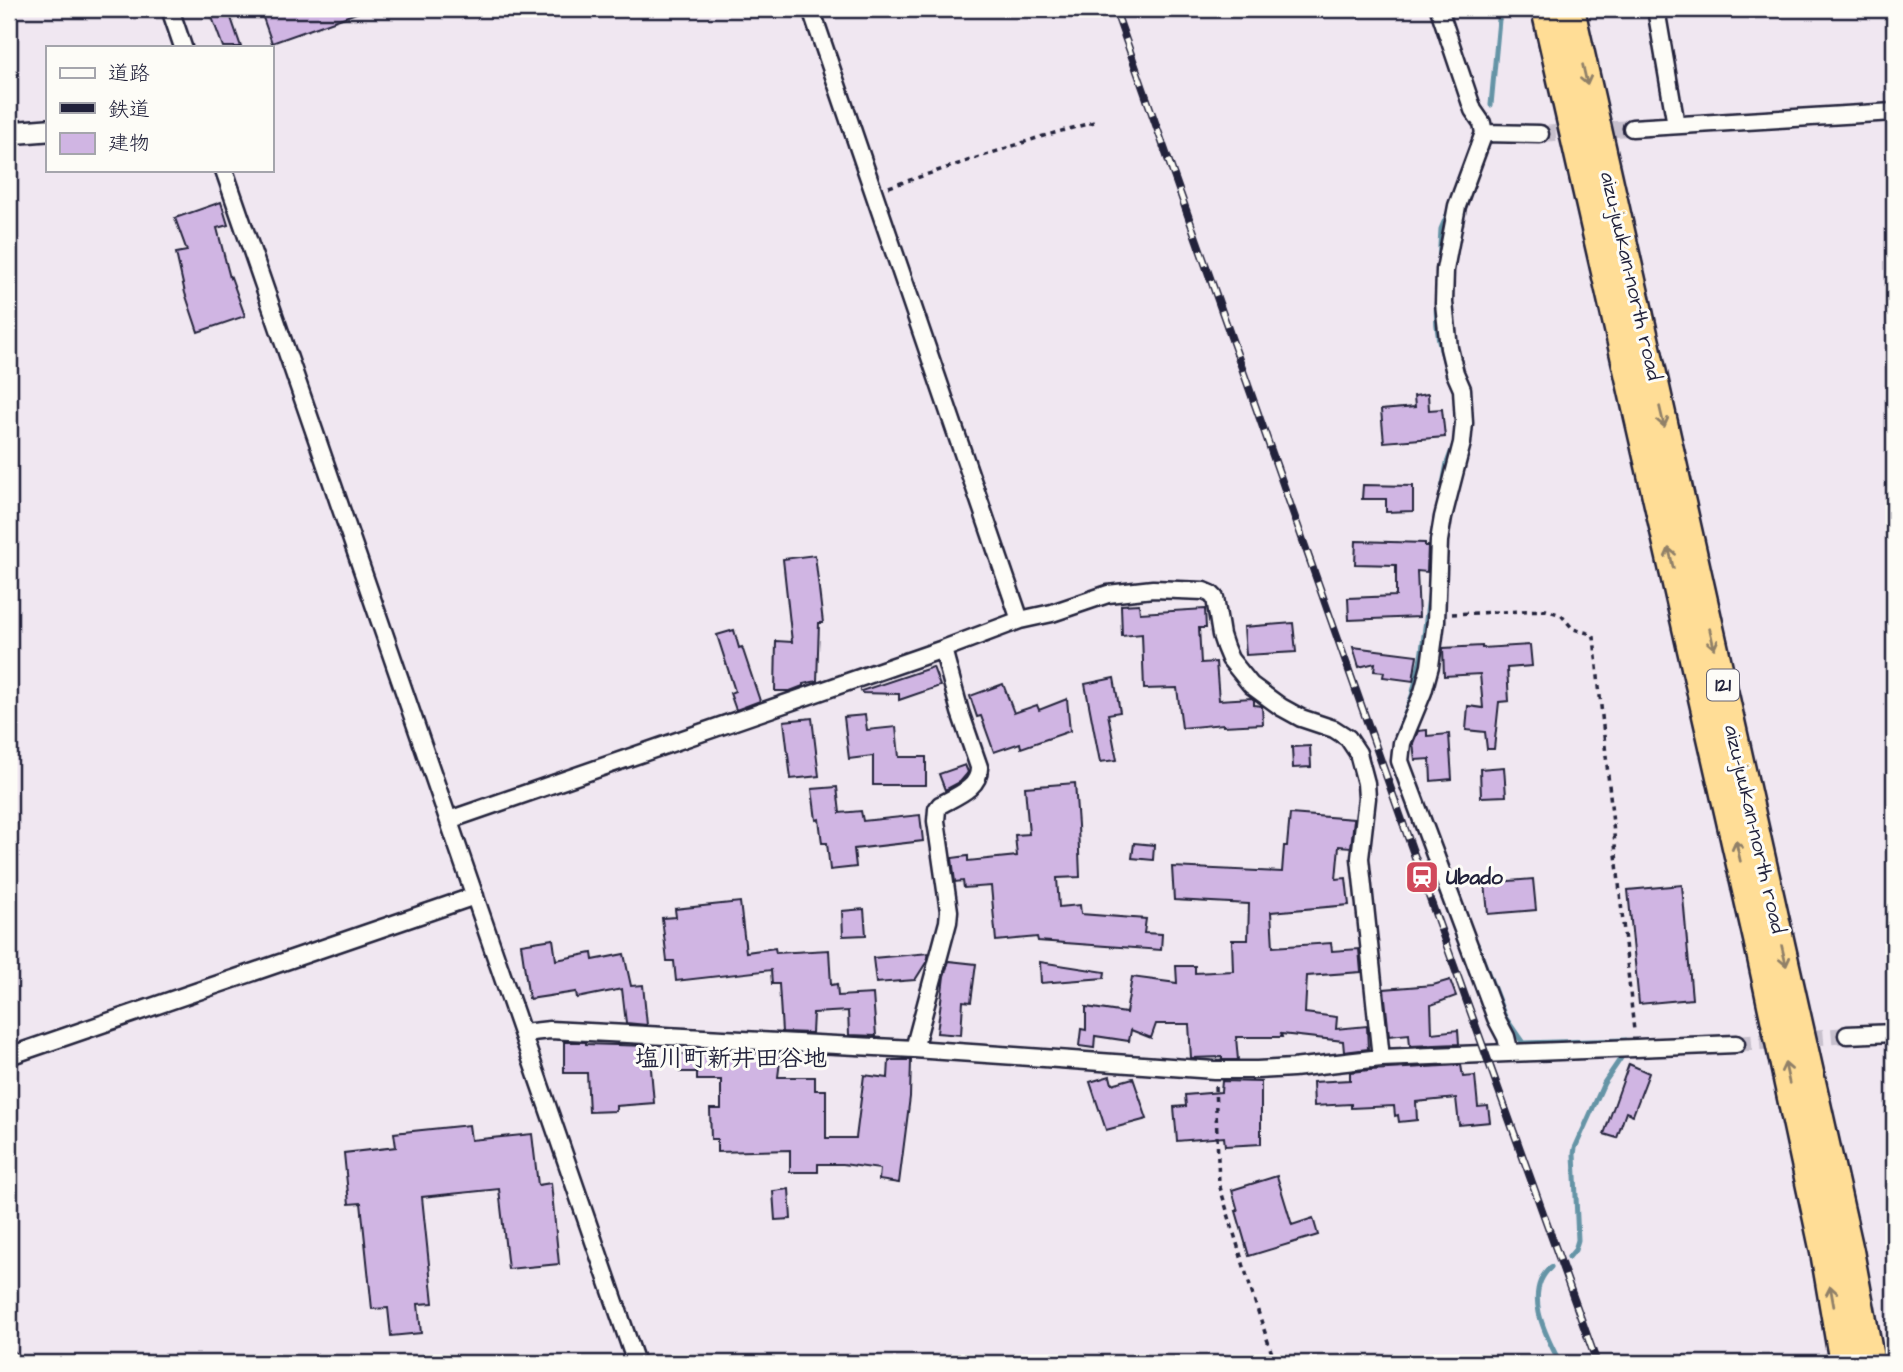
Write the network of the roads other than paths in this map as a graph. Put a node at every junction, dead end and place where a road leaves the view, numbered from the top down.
1 (170, 9) edge
2 (811, 9) edge
3 (1439, 9) edge
4 (1546, 9) edge
5 (1570, 9) edge
6 (1656, 9) edge
7 (183, 46) edge
8 (1894, 112) edge
9 (1676, 125) junction
10 (1632, 128) tunnel mouth
11 (46, 130) edge
12 (9, 133) edge
13 (1483, 133) junction
14 (1539, 134) tunnel mouth
15 (225, 172) edge
16 (1020, 620) junction
17 (943, 649) junction
18 (449, 820) junction
19 (475, 896) junction
20 (523, 1033) junction
21 (1894, 1033) edge
22 (1847, 1035) tunnel mouth
23 (1736, 1044) tunnel mouth
24 (914, 1049) junction
25 (1510, 1052) junction
26 (9, 1056) edge
27 (1381, 1058) junction
28 (636, 1363) edge
29 (1844, 1363) edge
30 (1870, 1363) edge

1 - 7 street
2 - 16 street
3 - 13 street
29 -> 4 highway, aizu-juukan-north road / 121
5 -> 30 highway, aizu-juukan-north road / 121
6 - 9 street
8 - 9 street
9 - 10 street
11 - 12 street
13 - 14 street
13 - 25 street
15 - 18 street
16 - 17 street
16 - 27 street
17 - 18 street
17 - 24 street
18 - 19 street
19 - 20 street
19 - 26 street
20 - 24 street
20 - 28 street
21 - 22 street
23 - 25 street
24 - 27 street
25 - 27 street

